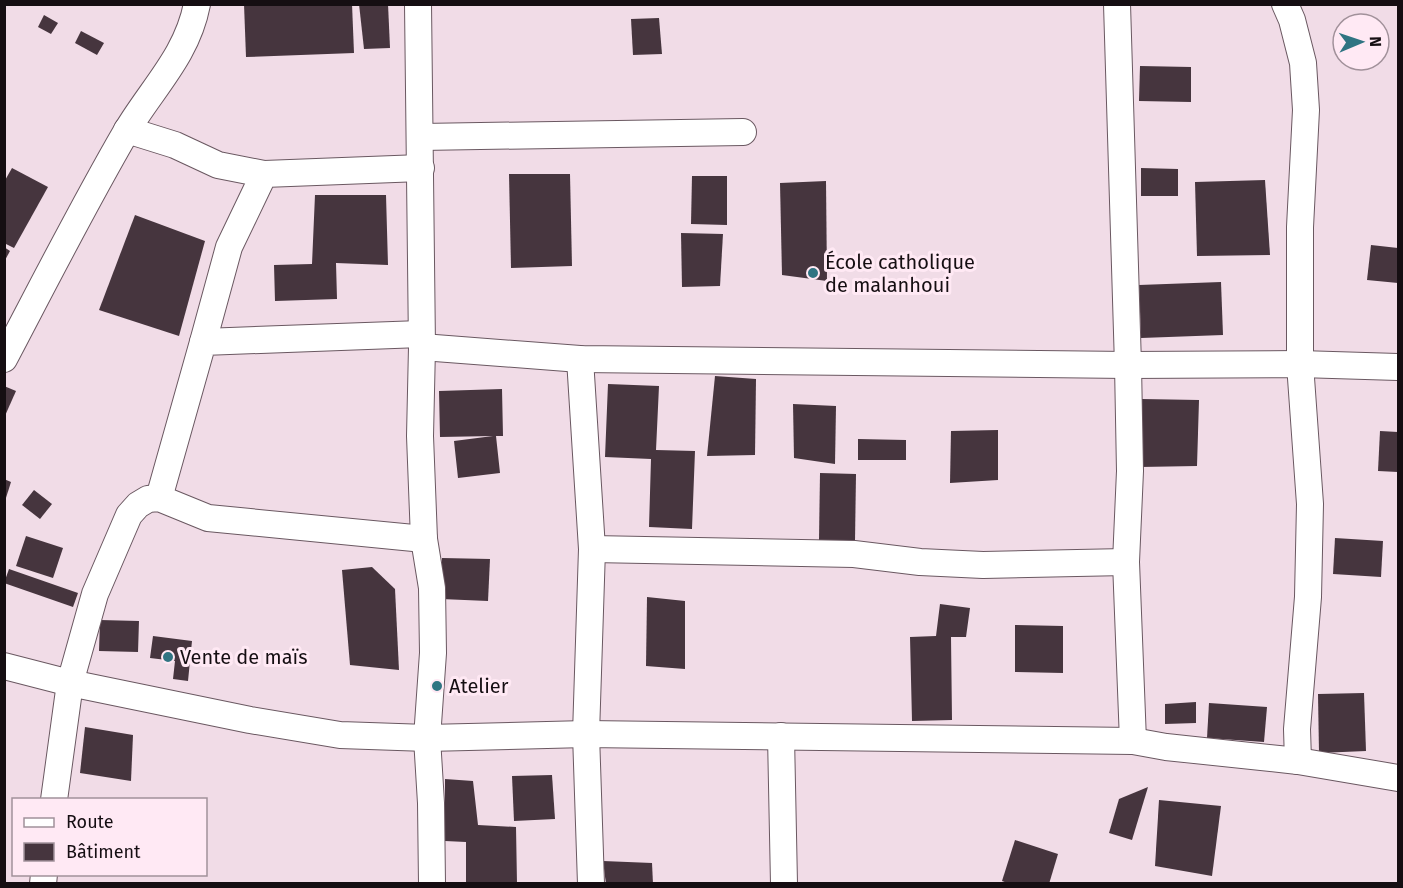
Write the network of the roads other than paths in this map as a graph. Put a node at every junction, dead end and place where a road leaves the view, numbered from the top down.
1 (197, 4) edge
2 (418, 4) edge
3 (1117, 4) edge
4 (1285, 4) edge
5 (127, 130) junction
6 (743, 132) dead end
7 (421, 137) junction
8 (421, 168) junction
9 (264, 174) junction
10 (422, 341) junction
11 (203, 342) junction
12 (4, 359) edge
13 (580, 359) junction
14 (1300, 364) junction
15 (1128, 365) junction
16 (1398, 367) edge
17 (159, 498) junction
18 (424, 539) junction
19 (592, 549) junction
20 (1126, 562) junction
21 (4, 666) edge
22 (70, 683) junction
23 (586, 734) junction
24 (781, 736) junction
25 (427, 738) junction
26 (1133, 741) junction
27 (1298, 761) junction
28 (1398, 778) edge
29 (54, 798) edge
30 (432, 884) edge
31 (591, 884) edge
32 (784, 884) edge

1 - 5 street
2 - 7 street
3 - 15 street
4 - 14 street
5 - 9 street
5 - 12 street
6 - 7 street
7 - 8 street
8 - 9 street
8 - 10 street
9 - 11 street
10 - 11 street
10 - 13 street
10 - 18 street
11 - 17 street
13 - 15 street
13 - 19 street
14 - 15 street
14 - 16 street
14 - 27 street
15 - 20 street
17 - 18 street
17 - 22 street
18 - 25 street
19 - 20 street
19 - 23 street
20 - 26 street
21 - 22 street
22 - 25 street
22 - 29 street
23 - 24 street
23 - 25 street
23 - 31 street
24 - 26 street
24 - 32 street
25 - 30 street
26 - 27 street
27 - 28 street

